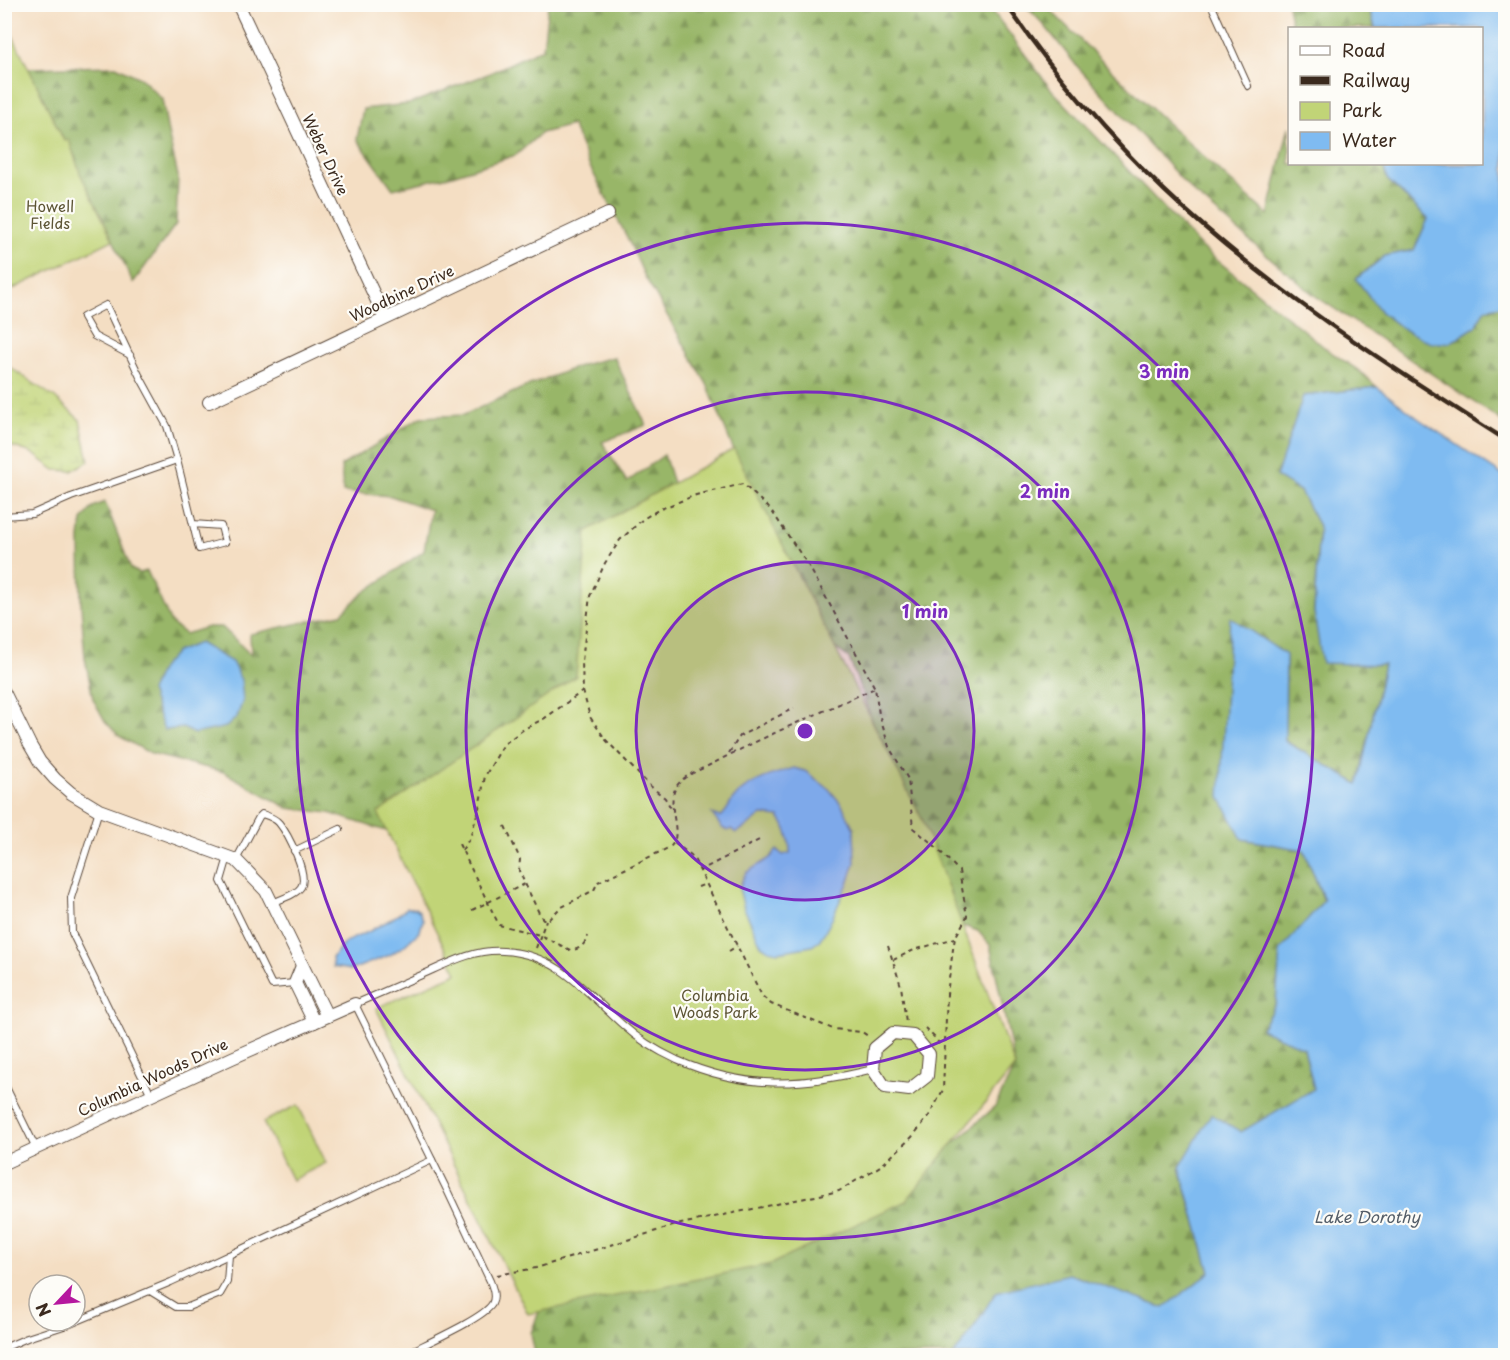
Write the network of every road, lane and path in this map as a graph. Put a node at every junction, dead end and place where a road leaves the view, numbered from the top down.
1 (238, 4) edge
2 (1211, 4) edge
3 (1248, 86) dead end
4 (608, 214) dead end
5 (385, 318) junction
6 (130, 355) junction
7 (209, 402) dead end
8 (177, 460) junction
9 (4, 516) edge
10 (193, 524) junction
11 (874, 688) junction
12 (583, 691) junction
13 (4, 692) edge
14 (794, 708) dead end
15 (726, 756) junction
16 (99, 810) junction
17 (672, 810) junction
18 (505, 826) dead end
19 (340, 829) dead end
20 (763, 838) dead end
21 (674, 843) junction
22 (459, 844) dead end
23 (462, 850) junction
24 (294, 851) junction
25 (232, 858) junction
26 (699, 871) junction
27 (525, 884) junction
28 (706, 884) junction
29 (698, 887) dead end
30 (488, 902) junction
31 (272, 903) junction
32 (472, 910) dead end
33 (546, 920) junction
34 (540, 936) junction
35 (588, 936) dead end
36 (955, 938) junction
37 (737, 946) junction
38 (888, 946) dead end
39 (729, 951) dead end
40 (533, 956) junction
41 (893, 960) junction
42 (302, 966) junction
43 (295, 983) junction
44 (355, 1004) junction
45 (327, 1016) junction
46 (314, 1022) junction
47 (905, 1034) junction
48 (880, 1044) junction
49 (873, 1069) junction
50 (4, 1083) edge
51 (151, 1095) junction
52 (36, 1148) junction
53 (432, 1160) junction
54 (5, 1162) edge
55 (229, 1255) junction
56 (487, 1276) junction
57 (150, 1291) junction
58 (4, 1348) edge
59 (402, 1356) edge

1 - 5 street, Weber Drive
2 - 3 lane
4 - 5 street, Woodbine Drive
5 - 7 street, Woodbine Drive
6 - 6 lane
6 - 8 lane
8 - 9 lane
8 - 10 lane
10 - 10 lane
11 - 12 path
11 - 15 path
11 - 36 path
12 - 17 path
12 - 23 path
13 - 16 street
14 - 15 path
15 - 17 path
16 - 25 street
16 - 51 lane
17 - 21 path
18 - 27 path
19 - 24 lane
20 - 26 path
21 - 26 path
21 - 33 path
22 - 23 path
23 - 30 path
24 - 25 lane
24 - 31 lane
25 - 31 street
25 - 43 lane
26 - 28 path
27 - 30 path
27 - 33 path
28 - 29 path
28 - 37 path
30 - 32 path
30 - 34 path
31 - 42 street
33 - 34 path
34 - 35 path
34 - 40 path
36 - 41 path
36 - 56 path
37 - 39 path
37 - 48 path
38 - 41 path
40 - 44 lane, Columbia Woods Drive
40 - 49 lane, Columbia Woods Drive
41 - 47 path
42 - 43 street
42 - 45 street
43 - 46 street
44 - 45 street, Columbia Woods Drive
44 - 53 lane
45 - 46 street, Columbia Woods Drive
46 - 51 street, Columbia Woods Drive
47 - 48 street
47 - 49 street
48 - 49 street
50 - 52 lane
51 - 52 street, Columbia Woods Drive
52 - 54 street, Columbia Woods Drive
53 - 55 lane
53 - 56 lane
55 - 57 lane
55 - 57 lane
56 - 59 lane
57 - 58 lane

